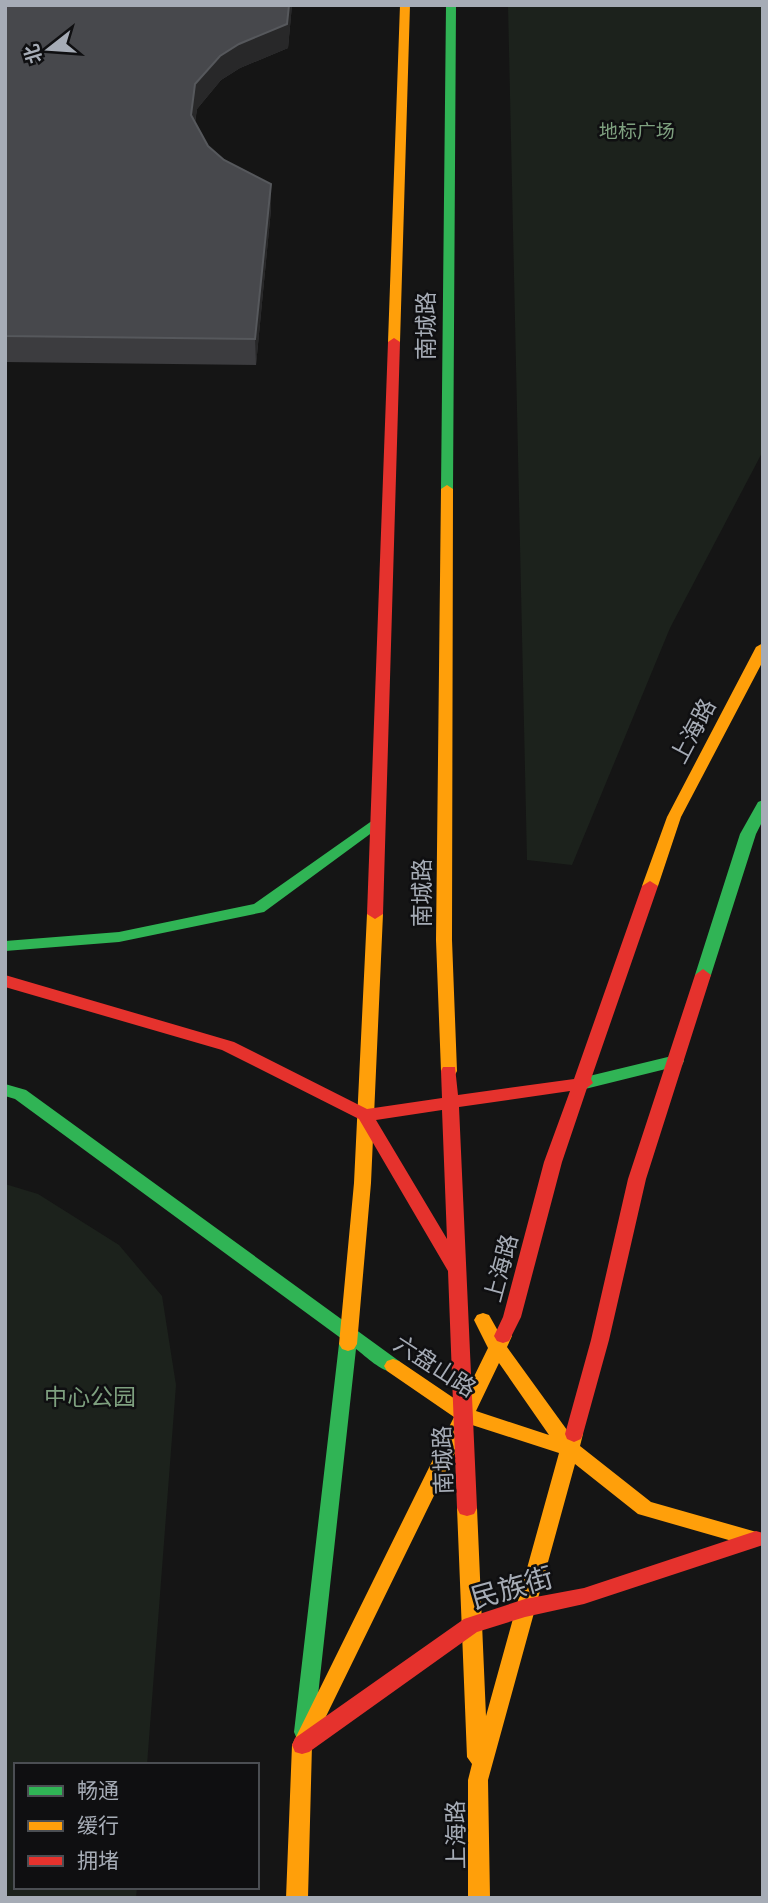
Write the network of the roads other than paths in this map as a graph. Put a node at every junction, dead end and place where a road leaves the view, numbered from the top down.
1 (405, 5) edge
2 (452, 5) edge
3 (763, 647) edge
4 (763, 805) edge
5 (376, 823) junction
6 (5, 946) edge
7 (5, 981) edge
8 (676, 1060) junction
9 (581, 1084) junction
10 (5, 1090) edge
11 (450, 1105) junction
12 (365, 1115) junction
13 (457, 1271) junction
14 (349, 1336) junction
15 (497, 1347) junction
16 (465, 1415) junction
17 (570, 1448) junction
18 (758, 1538) edge
19 (525, 1608) junction
20 (471, 1625) junction
21 (302, 1745) junction
22 (478, 1780) junction
23 (298, 1898) edge
24 (479, 1898) edge

1 - 5 main road, 南城路
2 - 11 main road, 南城路
3 - 9 main road, 上海路
4 - 8 main road, 上海路
5 - 6 main road
5 - 12 main road, 南城路
7 - 12 main road
8 - 9 main road
8 - 17 main road, 上海路
9 - 11 main road
9 - 15 main road, 上海路
10 - 14 main road, 六盘山路
11 - 12 main road
11 - 13 main road, 南城路
12 - 13 main road, 六盘山路
12 - 14 main road, 南城路
13 - 15 main road, 六盘山路
13 - 16 main road, 南城路
14 - 16 main road, 六盘山路
14 - 21 main road, 南城路
15 - 16 main road, 上海路
15 - 17 main road, 六盘山路
16 - 17 main road, 六盘山路
16 - 20 main road, 南城路
16 - 21 main road, 上海路
17 - 18 main road
17 - 19 main road, 上海路
18 - 19 main road, 民族街
19 - 20 main road, 民族街
19 - 22 main road, 上海路
20 - 21 main road, 民族街
20 - 22 main road, 南城路
21 - 23 main road, 上海路
22 - 24 main road, 上海路

